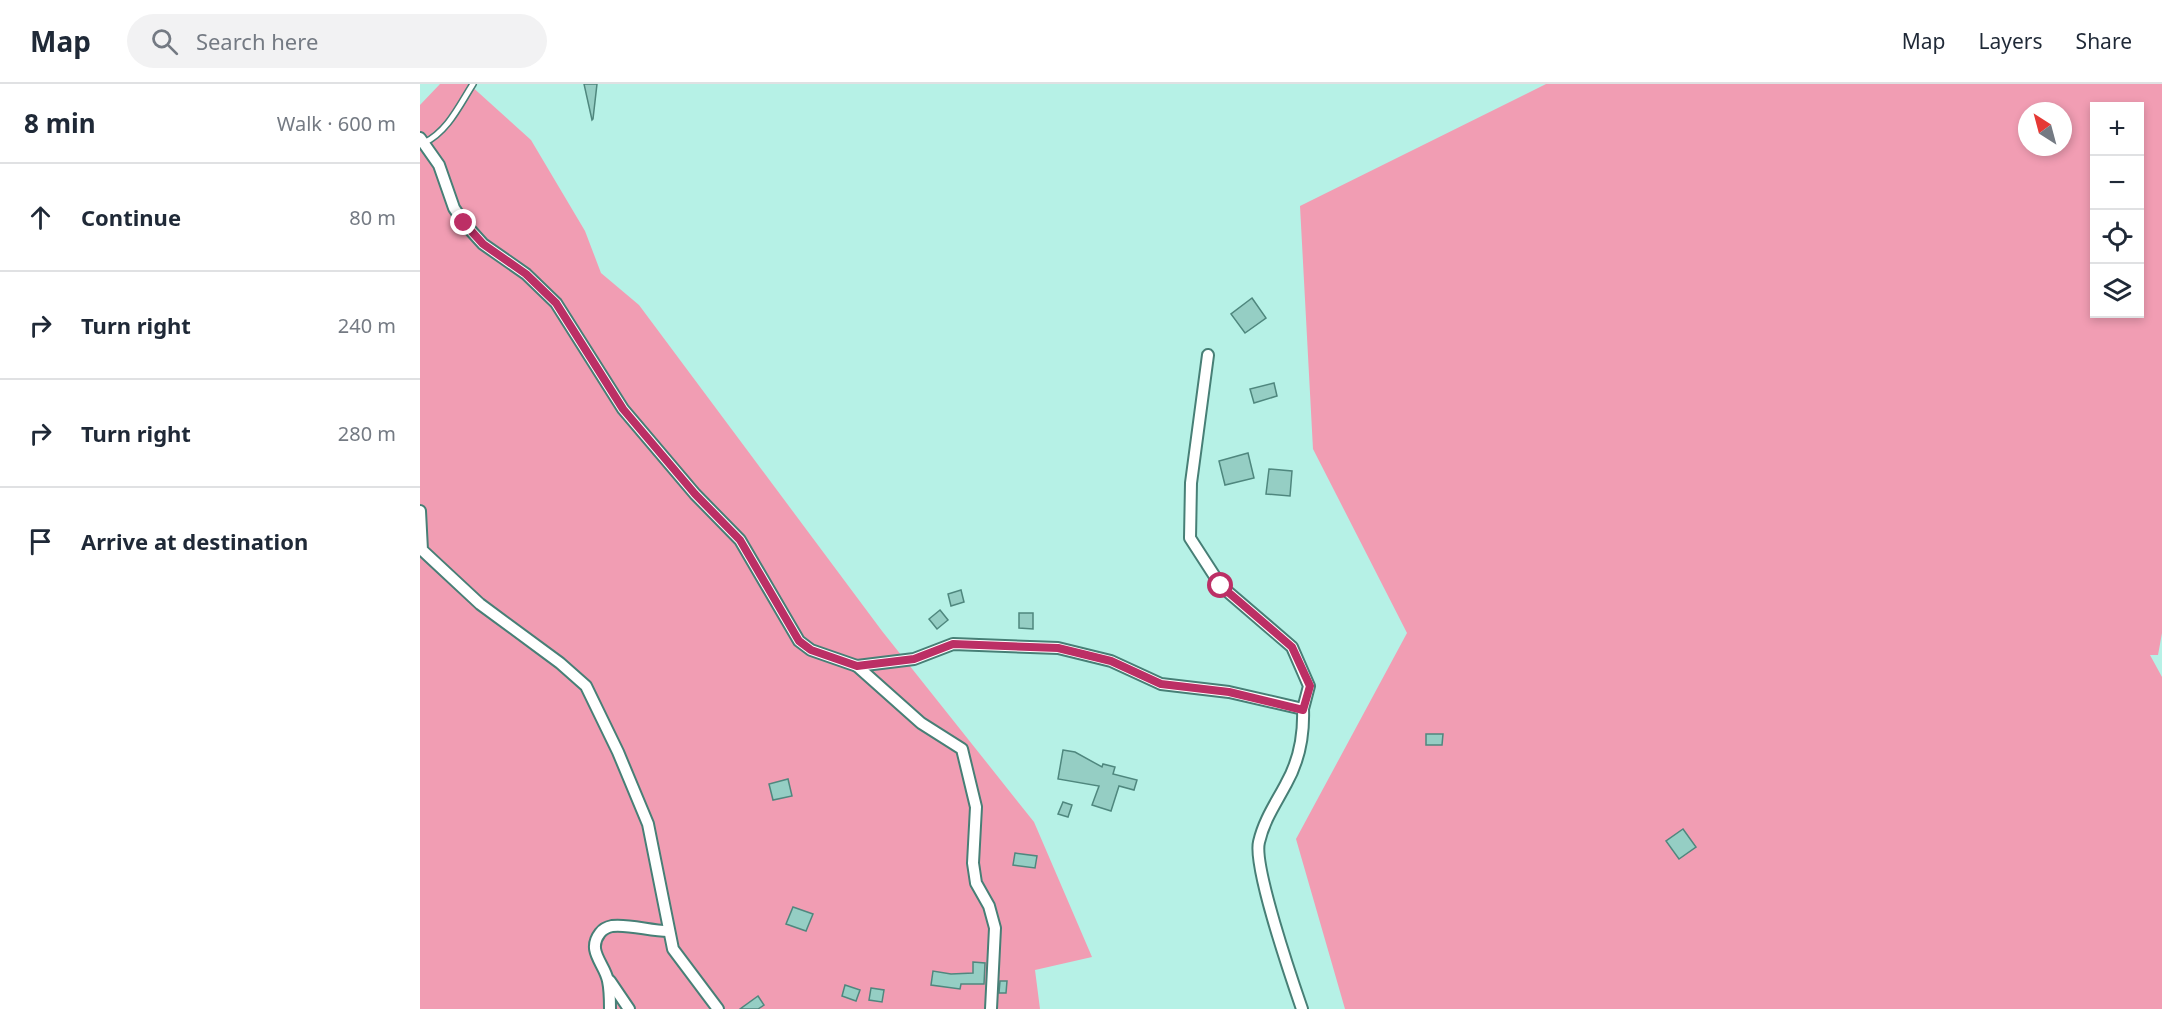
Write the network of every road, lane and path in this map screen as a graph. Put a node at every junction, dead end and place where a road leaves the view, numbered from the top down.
1 (473, 84) edge
2 (422, 140) edge
3 (1208, 356) dead end
4 (420, 511) edge
5 (857, 666) junction
6 (1303, 710) junction
7 (668, 931) junction
8 (608, 979) junction
9 (610, 1009) edge
10 (629, 1009) edge
11 (718, 1009) edge
12 (991, 1009) edge
13 (1302, 1009) edge

1 - 2 lane
2 - 5 street
3 - 6 street
4 - 7 street
5 - 6 street
5 - 12 street
6 - 13 street
7 - 8 street
7 - 11 street
8 - 9 street
8 - 10 street

